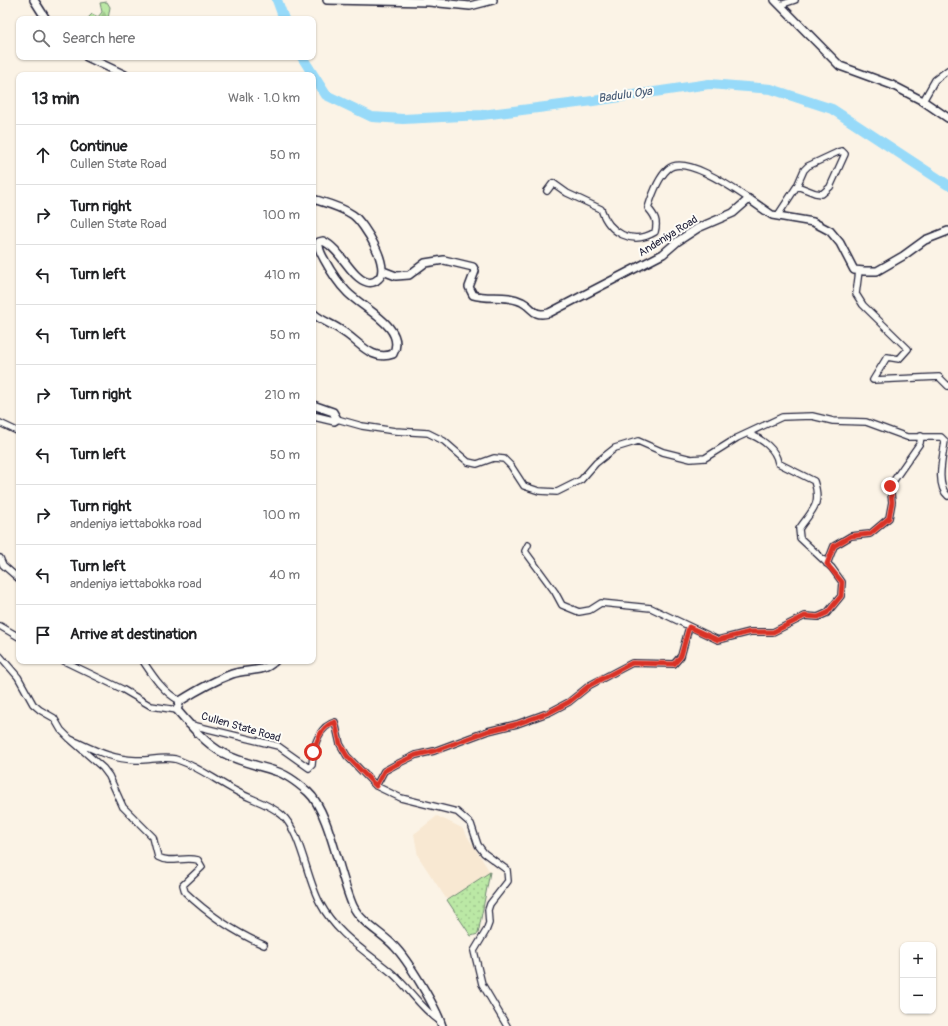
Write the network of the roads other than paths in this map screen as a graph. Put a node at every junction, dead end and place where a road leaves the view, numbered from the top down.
1 (34, 0) edge
2 (327, 0) edge
3 (493, 0) edge
4 (795, 0) edge
5 (428, 1) edge
6 (777, 2) edge
7 (449, 3) edge
8 (44, 16) edge
9 (93, 60) edge
10 (948, 70) edge
11 (119, 72) edge
12 (923, 101) junction
13 (948, 118) edge
14 (797, 186) junction
15 (547, 191) dead end
16 (750, 199) junction
17 (316, 200) edge
18 (778, 215) junction
19 (946, 232) edge
20 (859, 270) junction
21 (383, 271) junction
22 (316, 315) edge
23 (948, 386) edge
24 (316, 406) edge
25 (316, 417) edge
26 (337, 419) junction
27 (0, 423) edge
28 (16, 431) edge
29 (749, 434) junction
30 (921, 436) junction
31 (948, 496) edge
32 (528, 546) dead end
33 (0, 558) edge
34 (827, 564) junction
35 (16, 576) edge
36 (0, 626) edge
37 (689, 627) junction
38 (16, 635) edge
39 (0, 656) edge
40 (70, 664) edge
41 (145, 664) edge
42 (272, 664) edge
43 (180, 701) junction
44 (177, 710) junction
45 (188, 724) junction
46 (70, 739) junction
47 (376, 786) junction
48 (264, 945) dead end
49 (441, 1024) edge
50 (506, 1026) edge

1 - 8 street
2 - 5 street
3 - 7 street
4 - 6 street
5 - 7 street
6 - 12 street
9 - 11 street
10 - 12 street
12 - 13 street
14 - 14 street
14 - 18 street
15 - 16 street
16 - 18 street
16 - 21 street, Andeniya Road
17 - 21 street
18 - 20 street
19 - 20 street
20 - 23 street
21 - 22 street
24 - 26 street
25 - 26 street
26 - 29 street
27 - 28 street
29 - 30 street
29 - 34 street
30 - 31 street
30 - 34 street
32 - 37 street
33 - 35 street
34 - 37 street
36 - 38 street
37 - 47 street
39 - 46 street
40 - 44 street
41 - 43 street
42 - 43 street
43 - 44 street
44 - 45 street
45 - 47 street, Cullen State Road
45 - 49 street
46 - 48 street
46 - 49 street
47 - 50 street, Cullen State Road

